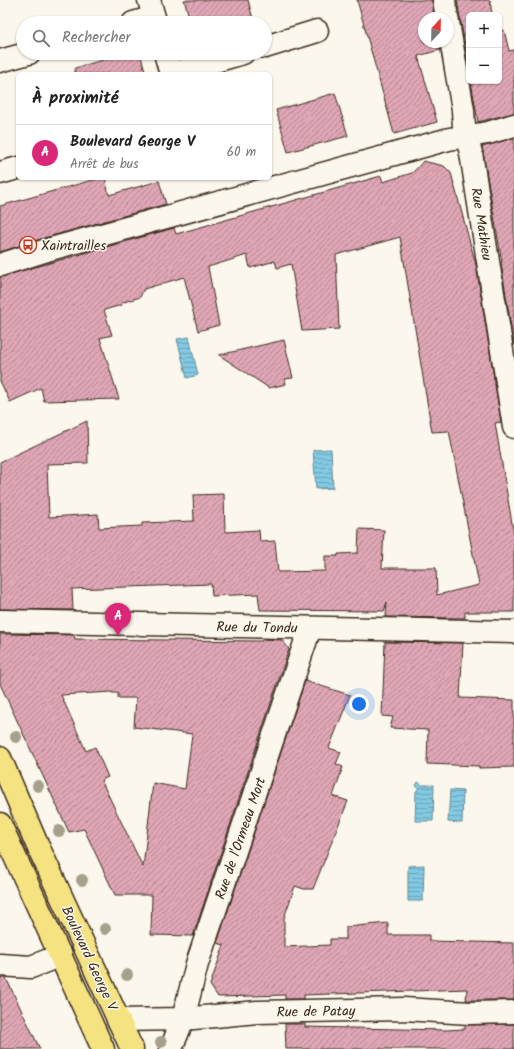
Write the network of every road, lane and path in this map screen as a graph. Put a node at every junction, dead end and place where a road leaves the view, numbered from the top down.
1 (444, 0) edge
2 (446, 12) edge
3 (317, 31) dead end
4 (272, 45) edge
5 (452, 48) edge
6 (16, 57) edge
7 (167, 60) edge
8 (219, 60) edge
9 (0, 61) edge
10 (170, 72) edge
11 (178, 72) edge
12 (514, 125) edge
13 (466, 136) junction
14 (16, 169) edge
15 (0, 173) edge
16 (0, 265) edge
17 (512, 401) edge
18 (514, 427) edge
19 (0, 621) edge
20 (310, 628) junction
21 (514, 632) edge
22 (0, 758) edge
23 (0, 824) edge
24 (61, 955) junction
25 (0, 965) edge
26 (514, 1012) edge
27 (183, 1018) junction
28 (118, 1020) junction
29 (103, 1049) edge
30 (132, 1049) edge
31 (171, 1049) edge

1 - 2 street
3 - 4 street
5 - 13 street, Rue Mathieu
6 - 9 street
7 - 10 street
8 - 11 street
12 - 13 street
13 - 16 street
13 - 17 street, Rue Mathieu
14 - 15 street
17 - 18 street, Rue Mathieu
19 - 20 street, Rue du Tondu
20 - 21 street, Rue du Tondu
20 - 27 street, Rue de l'Ormeau Mort
22 - 28 main road, Boulevard George V
23 - 24 main road, Boulevard George V
24 - 25 street
24 - 29 main road, Boulevard George V
26 - 27 street, Rue de Patay
27 - 28 street, Rue de Patay
27 - 31 street, Rue de l'Ormeau Mort
28 - 30 main road, Boulevard George V

